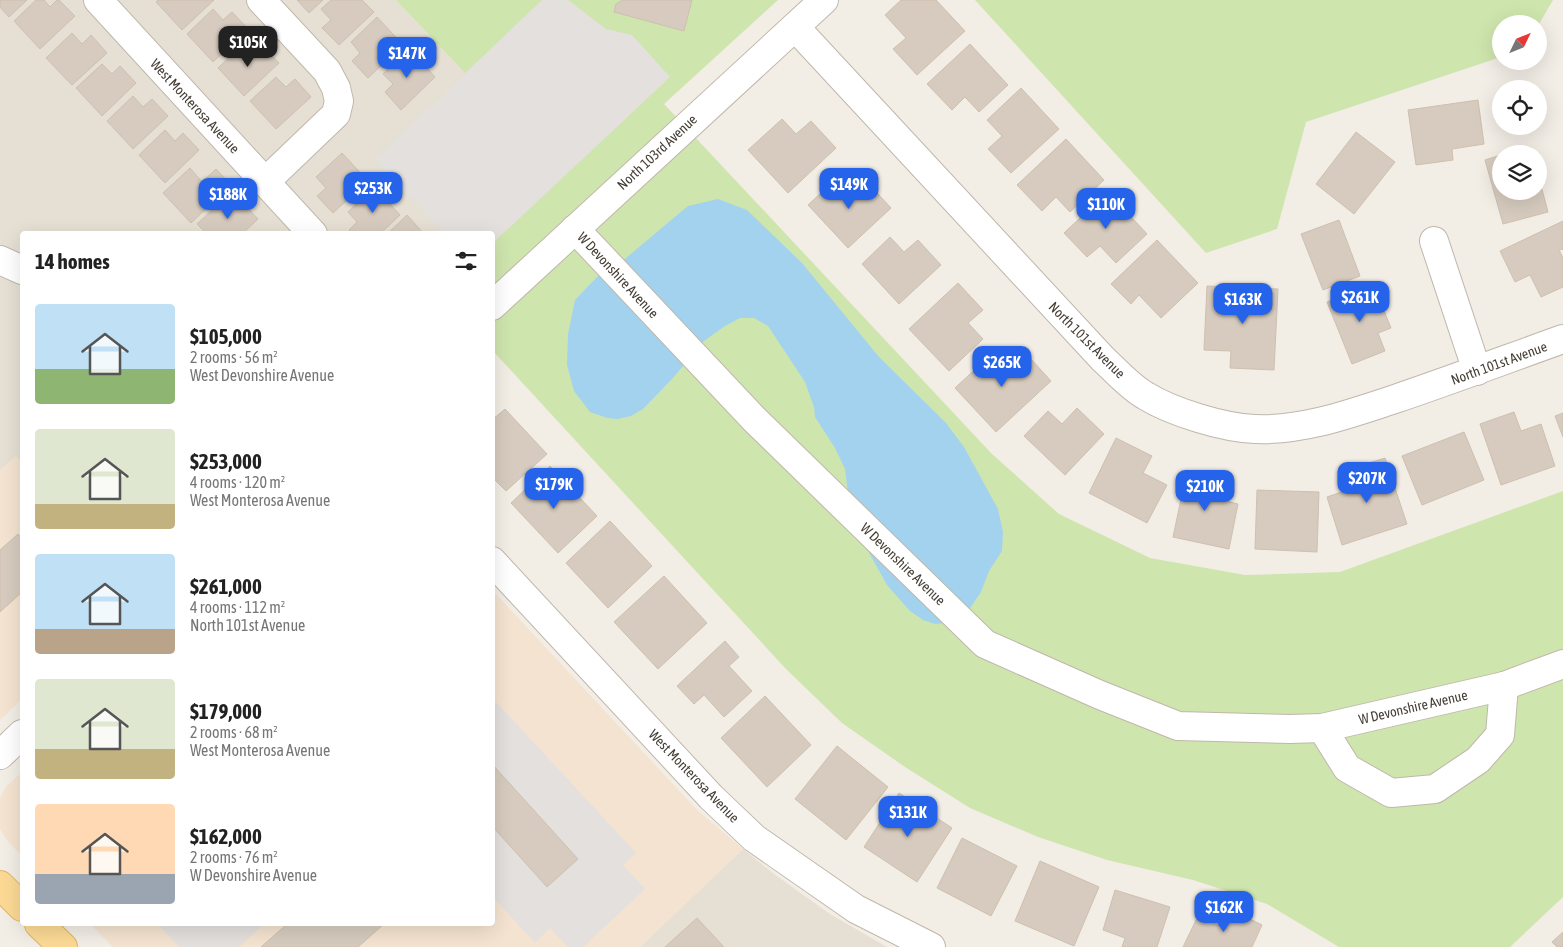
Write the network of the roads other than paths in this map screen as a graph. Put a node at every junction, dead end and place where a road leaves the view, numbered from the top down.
1 (98, 0) edge
2 (261, 0) edge
3 (824, 0) edge
4 (795, 27) junction
5 (265, 182) junction
6 (575, 229) junction
7 (310, 231) edge
8 (1434, 241) dead end
9 (0, 260) edge
10 (20, 269) edge
11 (495, 303) edge
12 (1563, 339) edge
13 (1477, 371) junction
14 (495, 564) edge
15 (1563, 664) edge
16 (1504, 686) junction
17 (1322, 728) junction
18 (20, 736) edge
19 (0, 755) edge
20 (0, 884) edge
21 (20, 905) edge
22 (41, 926) edge
23 (62, 947) edge
24 (930, 947) edge

1 - 5 street, West Monterosa Avenue
2 - 5 street
3 - 4 street, North 103rd Avenue
4 - 6 street, North 103rd Avenue
4 - 13 street, North 101st Avenue
5 - 7 street, West Monterosa Avenue
6 - 11 street, North 103rd Avenue
6 - 17 street, W Devonshire Avenue
8 - 13 street
9 - 10 street
12 - 13 street, North 101st Avenue
14 - 24 street, West Monterosa Avenue
15 - 16 street, W Devonshire Avenue
16 - 17 street, W Devonshire Avenue
16 - 17 street
18 - 19 street
20 - 21 main road
22 - 23 main road

